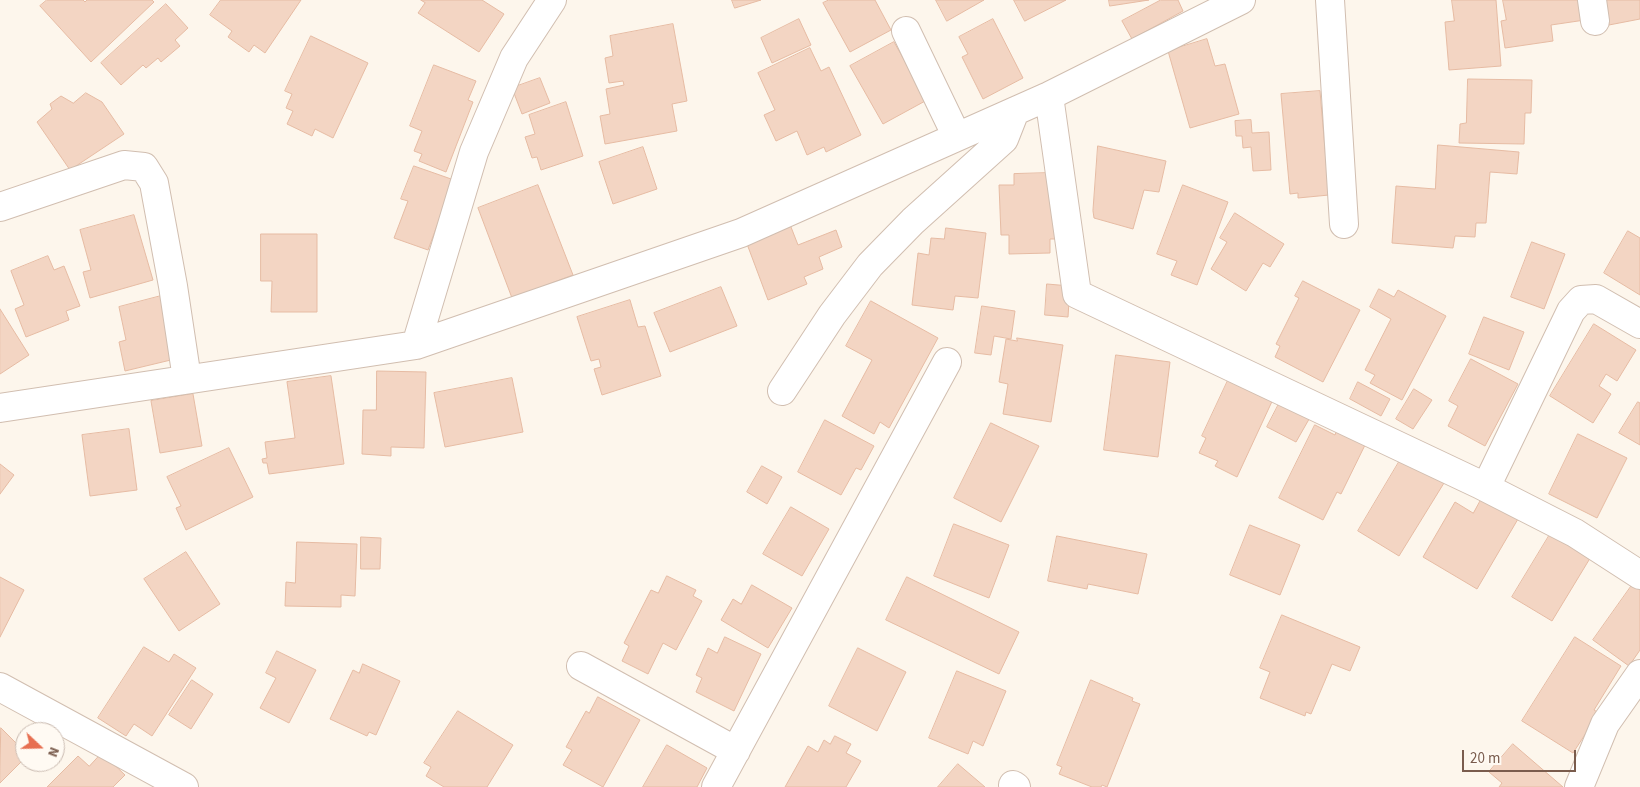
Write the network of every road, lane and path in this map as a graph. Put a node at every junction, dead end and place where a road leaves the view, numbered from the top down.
1 (552, 0) edge
2 (1241, 0) edge
3 (1330, 0) edge
4 (906, 32) dead end
5 (1049, 96) junction
6 (1015, 111) junction
7 (957, 137) junction
8 (0, 207) edge
9 (1344, 224) dead end
10 (1640, 324) edge
11 (416, 345) junction
12 (947, 362) dead end
13 (186, 379) junction
14 (782, 391) dead end
15 (0, 408) edge
16 (1486, 488) junction
17 (1640, 575) edge
18 (581, 666) dead end
19 (1640, 674) edge
20 (0, 687) edge
21 (736, 751) junction
22 (184, 787) edge
23 (716, 787) edge
24 (1579, 787) edge

1 - 11 street
2 - 5 street
3 - 9 street
4 - 7 street
5 - 6 street
5 - 16 street
6 - 7 street
6 - 14 street
7 - 11 street
8 - 13 street
10 - 16 street
11 - 13 street
12 - 21 street
13 - 15 street
16 - 17 street
18 - 21 street
19 - 24 street
20 - 22 street
21 - 23 street

